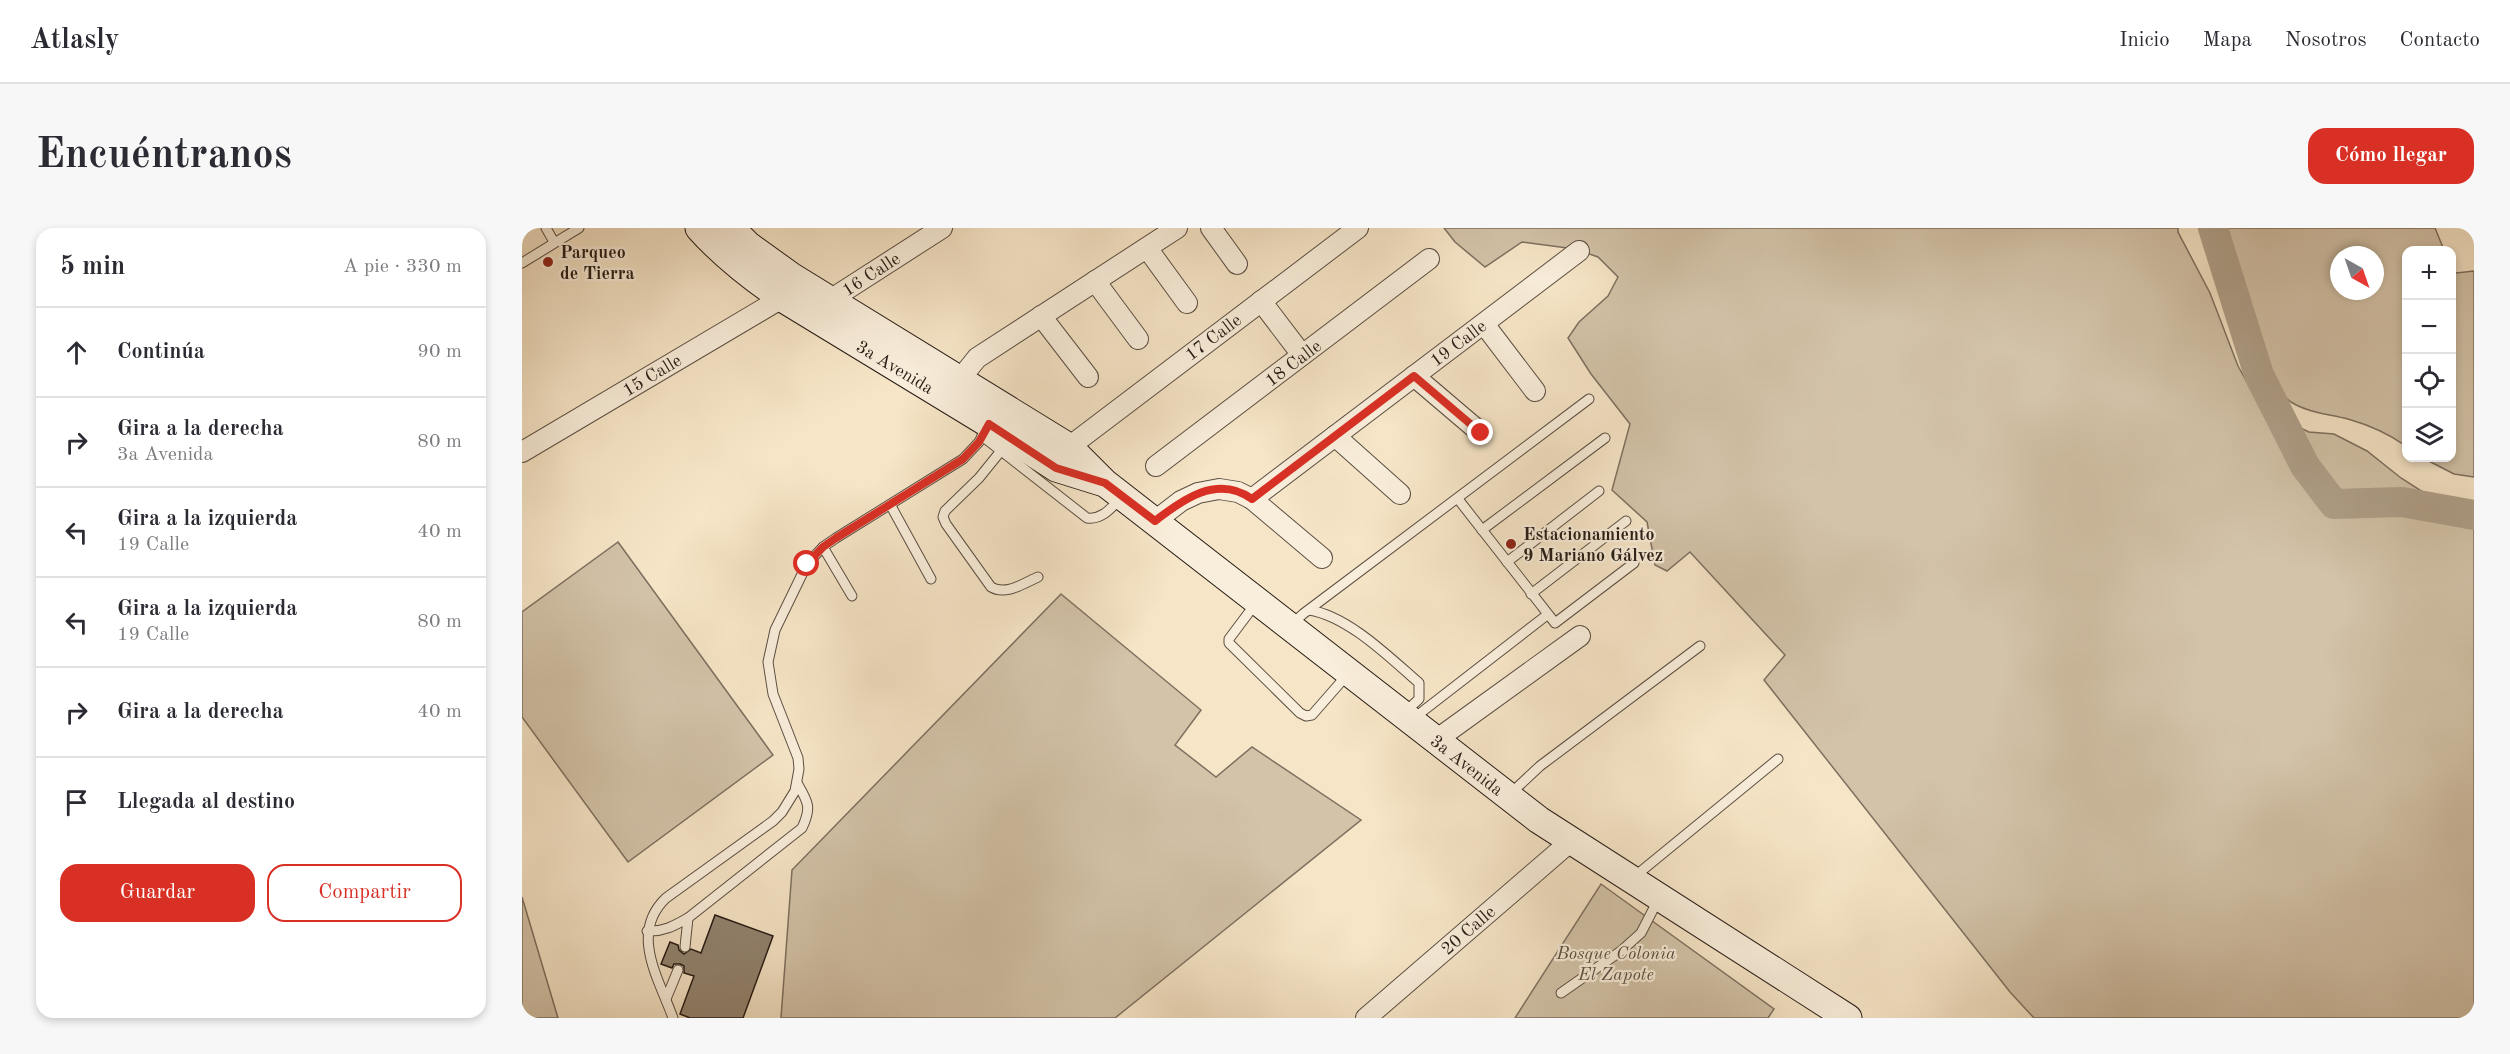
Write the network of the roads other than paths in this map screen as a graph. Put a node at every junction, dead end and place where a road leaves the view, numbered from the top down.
1 (546, 228) edge
2 (579, 228) edge
3 (699, 228) edge
4 (731, 228) edge
5 (942, 228) edge
6 (1177, 228) edge
7 (1211, 228) edge
8 (1358, 228) edge
9 (554, 242) junction
10 (1147, 248) junction
11 (1579, 251) dead end
12 (1430, 259) dead end
13 (522, 262) edge
14 (1237, 264) dead end
15 (1095, 281) junction
16 (782, 297) junction
17 (830, 300) junction
18 (1261, 301) junction
19 (1187, 303) dead end
20 (1041, 316) junction
21 (1484, 324) junction
22 (1138, 339) dead end
23 (1302, 356) junction
24 (1414, 376) junction
25 (1088, 377) dead end
26 (961, 378) junction
27 (1535, 391) dead end
28 (1589, 399) dead end
29 (985, 430) junction
30 (1481, 433) dead end
31 (1335, 436) junction
32 (1605, 438) dead end
33 (1069, 447) junction
34 (522, 452) edge
35 (1000, 452) junction
36 (1156, 466) dead end
37 (1114, 490) junction
38 (1599, 491) dead end
39 (1400, 494) dead end
40 (1252, 499) junction
41 (1458, 499) junction
42 (891, 506) junction
43 (1155, 521) junction
44 (1626, 521) dead end
45 (1482, 530) junction
46 (823, 547) junction
47 (1322, 558) dead end
48 (1507, 562) junction
49 (1634, 563) dead end
50 (1038, 577) dead end
51 (932, 579) dead end
52 (1531, 594) junction
53 (852, 596) dead end
54 (1258, 601) junction
55 (1547, 615) junction
56 (1300, 618) junction
57 (1580, 636) dead end
58 (1700, 646) dead end
59 (1350, 673) junction
60 (1407, 718) junction
61 (1436, 741) junction
62 (1778, 759) dead end
63 (797, 783) junction
64 (1508, 796) junction
65 (1570, 842) junction
66 (1632, 878) junction
67 (1660, 896) junction
68 (688, 918) junction
69 (647, 931) junction
70 (685, 947) dead end
71 (678, 970) dead end
72 (1561, 993) dead end
73 (666, 999) junction
74 (673, 1018) edge
75 (1366, 1018) edge
76 (1848, 1018) edge

1 - 9 lane
2 - 9 lane
3 - 16 street, 3a Avenida
4 - 17 street, 3a Avenida
5 - 17 street, 16 Calle
6 - 10 street
7 - 14 street
8 - 18 street, 17 Calle
9 - 13 lane
10 - 15 street
10 - 19 street
11 - 21 street, 19 Calle
12 - 23 street, 18 Calle
15 - 20 street
15 - 22 street
16 - 29 street, 3a Avenida
16 - 34 street, 15 Calle
17 - 26 street, 3a Avenida
18 - 23 street
18 - 33 street, 17 Calle
20 - 25 street
20 - 26 street
21 - 24 street, 19 Calle
21 - 27 street
23 - 36 street, 18 Calle
24 - 30 street
24 - 31 street, 19 Calle
26 - 33 street, 3a Avenida
28 - 41 lane
29 - 35 lane
29 - 37 street, 3a Avenida
29 - 42 lane
31 - 39 street
31 - 40 street, 19 Calle
32 - 45 lane
33 - 37 street, 3a Avenida
35 - 37 lane
35 - 50 lane
37 - 43 street, 3a Avenida
38 - 48 lane
40 - 43 street
40 - 47 street
41 - 45 lane
41 - 56 lane
42 - 46 lane
42 - 51 lane
43 - 54 street, 3a Avenida
44 - 52 lane
45 - 48 lane
46 - 53 lane
46 - 63 lane
48 - 52 lane
49 - 55 lane
52 - 55 lane
54 - 56 street, 3a Avenida
54 - 59 lane
55 - 60 lane
56 - 59 street, 3a Avenida
56 - 60 lane
57 - 61 street
58 - 64 lane
59 - 60 street, 3a Avenida
60 - 61 street, 3a Avenida
61 - 64 street, 3a Avenida
62 - 66 lane
63 - 68 lane
63 - 69 lane
64 - 65 street, 3a Avenida
65 - 66 street, 3a Avenida
65 - 75 street, 20 Calle
66 - 67 street, 3a Avenida
67 - 72 lane
67 - 76 street, 3a Avenida
68 - 69 lane
68 - 70 lane
69 - 73 lane
71 - 73 lane
73 - 74 lane

